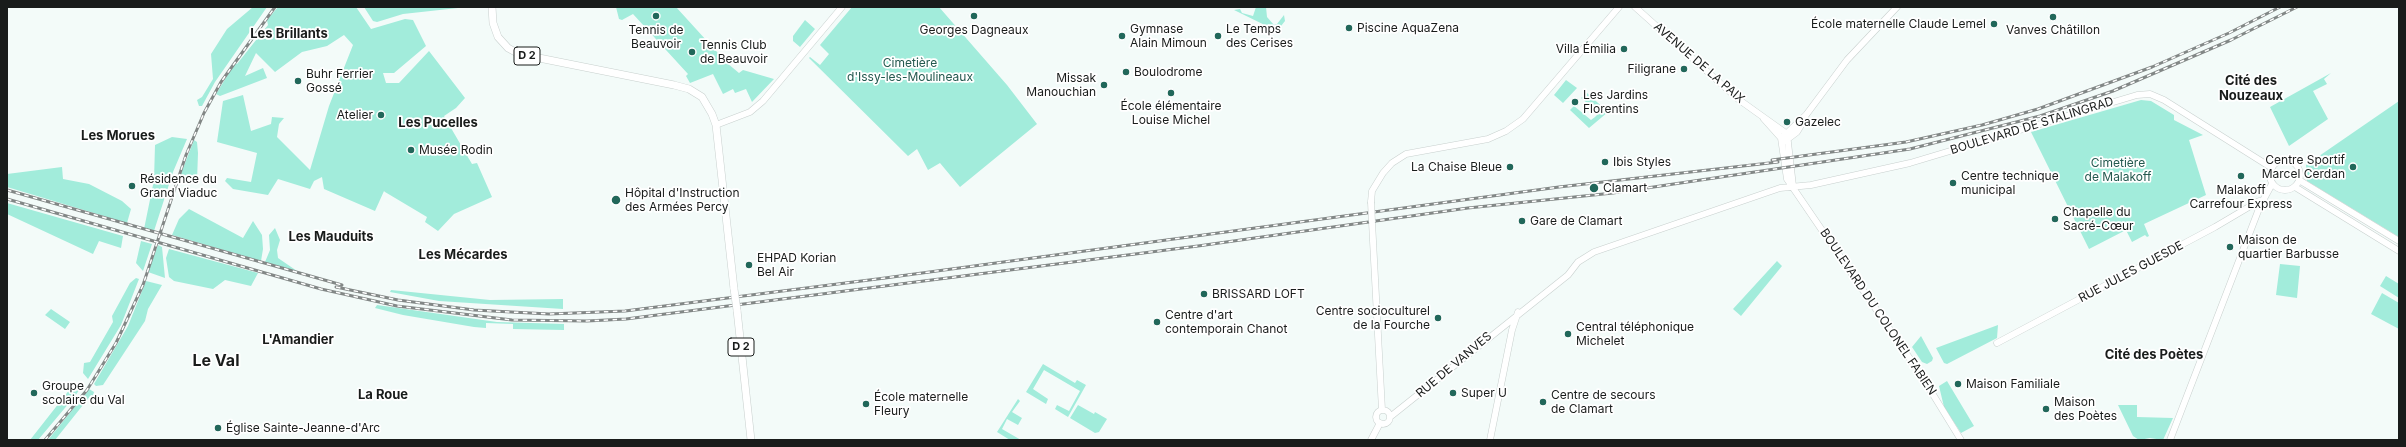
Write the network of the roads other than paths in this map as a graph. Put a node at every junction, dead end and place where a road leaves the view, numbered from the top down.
1 (492, 7) edge
2 (495, 7) edge
3 (842, 7) edge
4 (1619, 7) edge
5 (1635, 7) edge
6 (1897, 7) edge
7 (593, 68) junction
8 (1535, 106) junction
9 (716, 125) junction
10 (1784, 138) junction
11 (1437, 147) junction
12 (2273, 166) junction
13 (2300, 180) junction
14 (2272, 184) junction
15 (1793, 186) junction
16 (2295, 187) junction
17 (2279, 189) junction
18 (2267, 196) junction
19 (2261, 201) junction
20 (2399, 241) edge
21 (2399, 251) edge
22 (1518, 312) junction
23 (1997, 343) dead end
24 (1382, 410) junction
25 (1390, 417) junction
26 (1380, 423) junction
27 (751, 440) edge
28 (1371, 440) edge
29 (1490, 440) edge
30 (1961, 440) edge
31 (2170, 440) edge

1 - 7 main road, D 2
2 - 7 main road, D 2
3 - 9 main road
4 - 8 main road
5 - 10 main road, AVENUE DE LA PAIX
6 - 10 main road
7 - 9 main road, D 2
8 - 11 main road
8 - 11 main road
9 - 27 main road, D 2, bridge
10 - 15 main road
11 - 24 main road, bridge
12 - 13 main road
12 - 14 main road
12 - 15 main road, BOULEVARD DE STALINGRAD
13 - 16 main road
13 - 20 main road
14 - 17 main road
14 - 18 main road
15 - 22 main road, BOULEVARD DE STALINGRAD
15 - 30 main road, BOULEVARD DU COLONEL FABIEN
16 - 17 main road
16 - 21 main road
17 - 18 main road
18 - 19 main road
19 - 23 main road, RUE JULES GUESDE
19 - 31 main road
22 - 25 main road, RUE DE VANVES
22 - 29 main road
24 - 25 main road
24 - 26 main road
25 - 26 main road
26 - 28 main road

